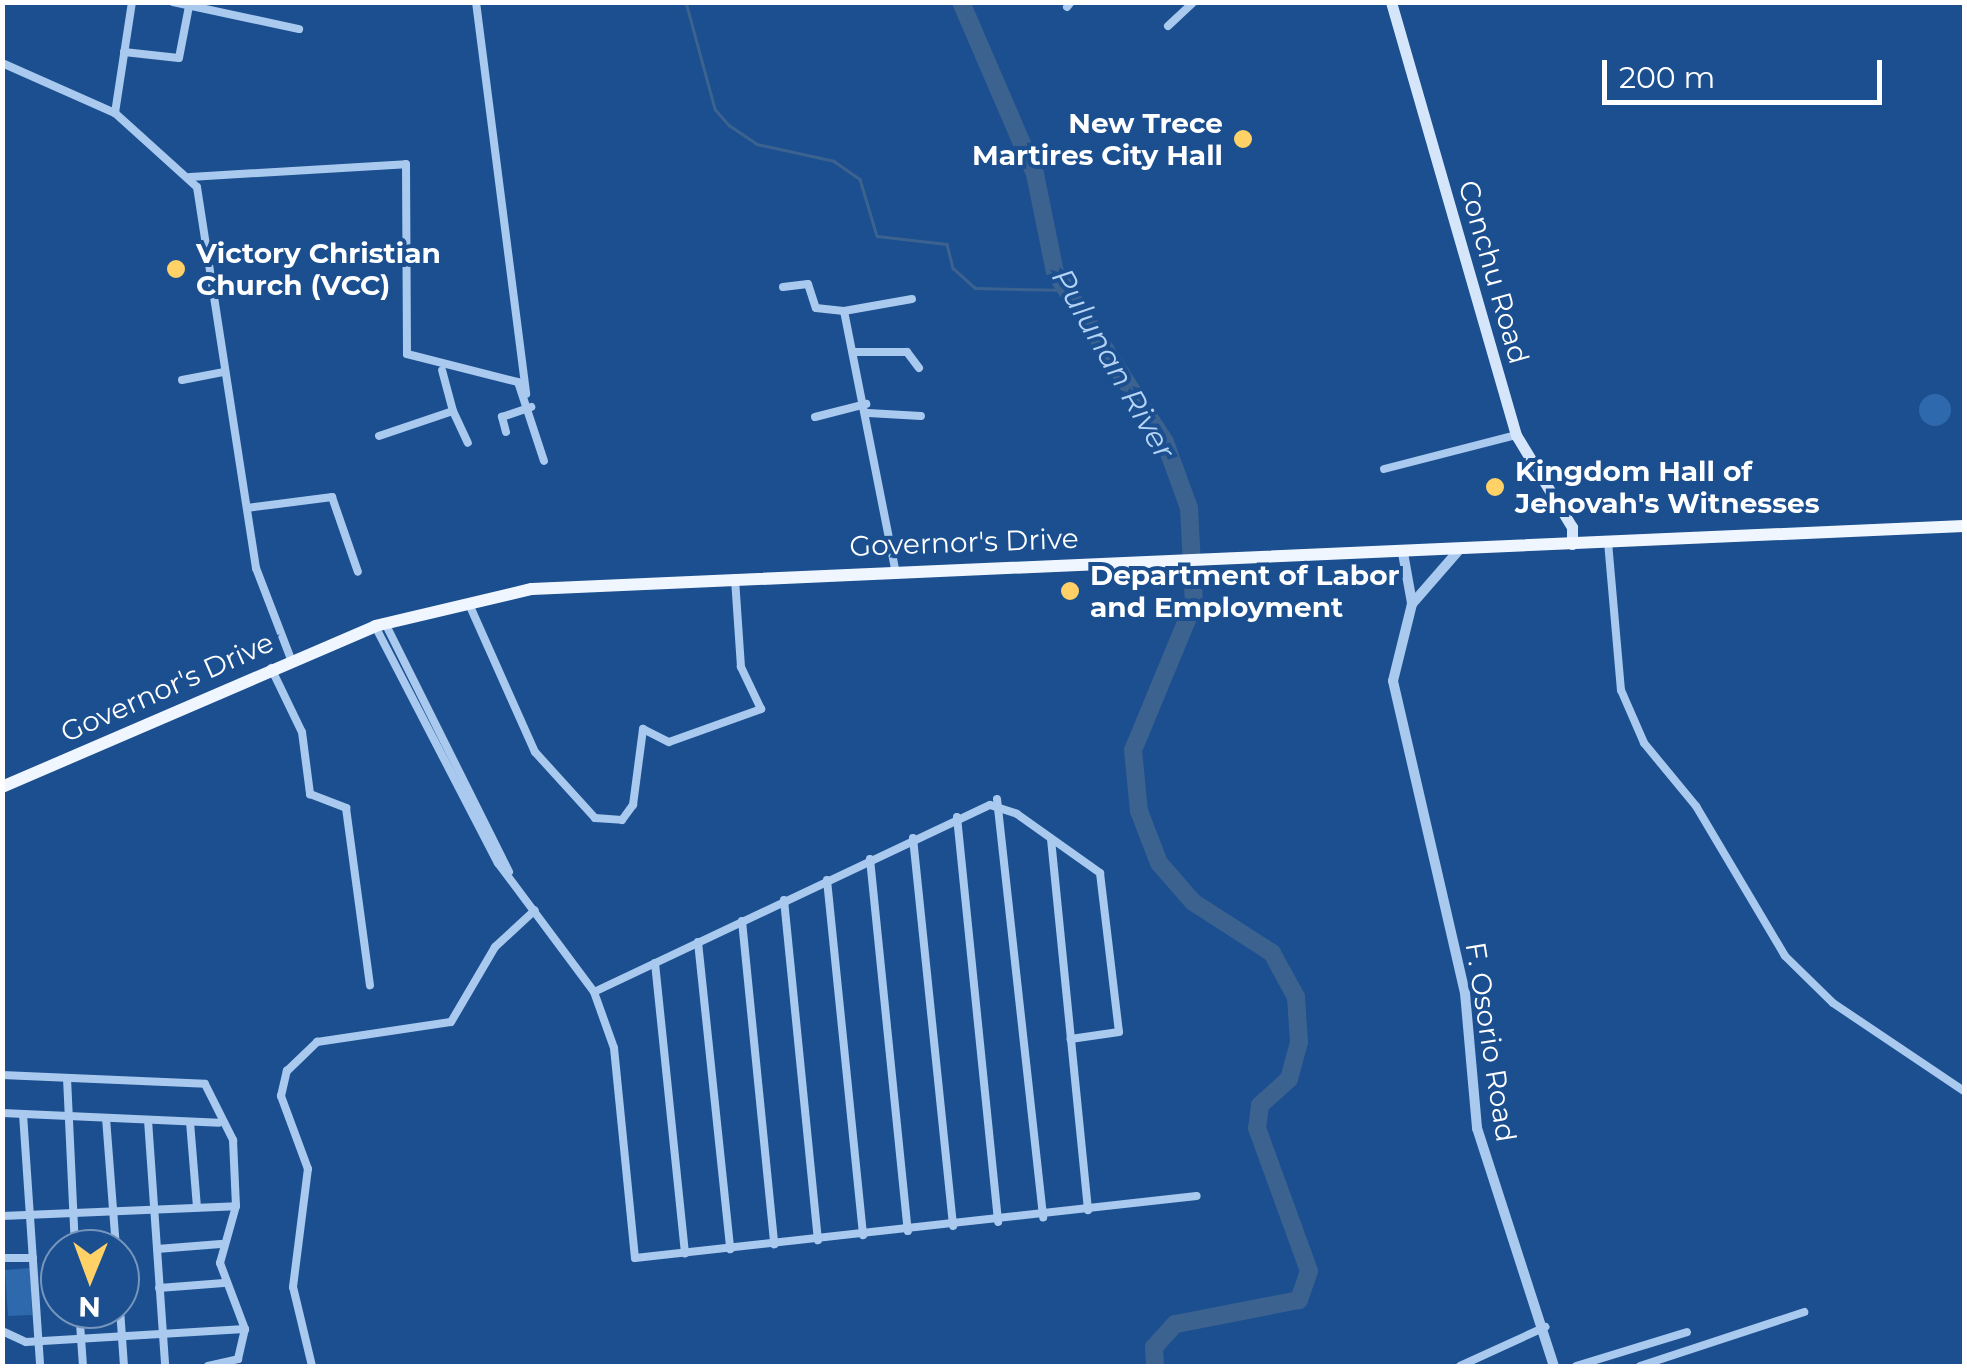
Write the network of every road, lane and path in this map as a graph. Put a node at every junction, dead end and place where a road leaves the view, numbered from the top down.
1 (132, 2) edge
2 (173, 2) edge
3 (476, 2) edge
4 (1194, 2) edge
5 (1391, 2) edge
6 (189, 6) junction
7 (1168, 26) dead end
8 (298, 28) dead end
9 (124, 52) junction
10 (2, 63) edge
11 (115, 114) junction
12 (190, 178) junction
13 (782, 287) dead end
14 (912, 299) dead end
15 (844, 310) junction
16 (854, 352) junction
17 (918, 368) dead end
18 (442, 370) junction
19 (224, 372) junction
20 (182, 380) dead end
21 (526, 394) junction
22 (530, 406) junction
23 (867, 409) junction
24 (452, 411) junction
25 (921, 416) dead end
26 (815, 417) dead end
27 (506, 432) dead end
28 (1516, 435) junction
29 (379, 436) dead end
30 (468, 443) dead end
31 (544, 461) dead end
32 (1384, 469) dead end
33 (247, 508) junction
34 (1964, 526) edge
35 (1608, 542) junction
36 (1572, 544) junction
37 (1460, 550) junction
38 (1404, 552) junction
39 (895, 569) junction
40 (358, 572) dead end
41 (735, 576) junction
42 (468, 600) junction
43 (1412, 604) junction
44 (380, 624) junction
45 (291, 659) junction
46 (265, 671) junction
47 (2, 788) edge
48 (999, 803) junction
49 (957, 817) junction
50 (913, 838) junction
51 (1051, 839) junction
52 (870, 859) junction
53 (827, 880) junction
54 (784, 900) junction
55 (535, 910) junction
56 (742, 921) junction
57 (698, 942) junction
58 (655, 962) junction
59 (370, 985) dead end
60 (594, 992) junction
61 (1071, 1039) junction
62 (2, 1076) edge
63 (67, 1078) junction
64 (1964, 1091) edge
65 (2, 1113) edge
66 (23, 1114) junction
67 (66, 1116) junction
68 (106, 1118) junction
69 (148, 1120) junction
70 (190, 1122) junction
71 (219, 1123) junction
72 (1196, 1196) dead end
73 (236, 1206) junction
74 (197, 1208) junction
75 (154, 1210) junction
76 (1088, 1210) junction
77 (113, 1211) junction
78 (72, 1213) junction
79 (30, 1215) junction
80 (2, 1216) edge
81 (1042, 1218) junction
82 (998, 1222) junction
83 (952, 1226) junction
84 (73, 1229) edge
85 (114, 1229) edge
86 (908, 1231) junction
87 (863, 1236) junction
88 (818, 1240) junction
89 (221, 1244) junction
90 (774, 1244) junction
91 (156, 1249) junction
92 (730, 1249) junction
93 (685, 1253) junction
94 (2, 1258) edge
95 (33, 1258) junction
96 (224, 1283) junction
97 (159, 1288) junction
98 (1804, 1312) dead end
99 (1545, 1327) junction
100 (80, 1329) edge
101 (121, 1329) edge
102 (245, 1329) junction
103 (2, 1331) edge
104 (1686, 1332) dead end
105 (162, 1334) junction
106 (122, 1337) junction
107 (81, 1339) junction
108 (39, 1342) junction
109 (40, 1366) edge
110 (83, 1366) edge
111 (124, 1366) edge
112 (164, 1366) edge
113 (208, 1366) edge
114 (312, 1366) edge
115 (1460, 1366) edge
116 (1554, 1366) edge
117 (1576, 1366) edge
118 (1640, 1366) edge

1 - 9 street
2 - 6 street
3 - 21 street
4 - 7 street
5 - 28 main road, Conchu Road
6 - 8 street
6 - 9 street
9 - 11 street
10 - 11 street
11 - 12 street
12 - 18 street
12 - 19 street
13 - 15 street
14 - 15 street
15 - 16 street
16 - 17 street
16 - 23 street
18 - 21 street
18 - 24 street
19 - 20 street
19 - 33 street
21 - 22 street
22 - 27 street
22 - 31 street
23 - 25 street
23 - 26 street
23 - 39 street
24 - 29 street
24 - 30 street
28 - 32 street
28 - 36 main road, Conchu Road
33 - 40 street
33 - 45 street
34 - 35 main road, Governor's Drive
35 - 36 main road, Governor's Drive
35 - 64 street
36 - 37 main road, Governor's Drive
37 - 38 main road, Governor's Drive
37 - 43 street, F. Osorio Road
38 - 39 main road, Governor's Drive
38 - 43 street, F. Osorio Road
39 - 41 main road, Governor's Drive
41 - 42 main road, Governor's Drive
41 - 42 street
42 - 44 main road, Governor's Drive
43 - 99 street, F. Osorio Road
44 - 45 main road, Governor's Drive
44 - 55 street
45 - 46 main road, Governor's Drive
46 - 47 main road, Governor's Drive
46 - 59 street
48 - 49 street
48 - 51 street
48 - 81 street
49 - 50 street
49 - 82 street
50 - 52 street
50 - 83 street
51 - 61 street
51 - 61 street
52 - 53 street
52 - 86 street
53 - 54 street
53 - 87 street
54 - 56 street
54 - 88 street
55 - 60 street
55 - 114 street
56 - 57 street
56 - 90 street
57 - 58 street
57 - 92 street
58 - 60 street
58 - 93 street
60 - 93 street
61 - 76 street
62 - 63 street
63 - 67 street
63 - 71 street
65 - 66 street
66 - 67 street
66 - 79 street
67 - 68 street
67 - 78 street
68 - 69 street
68 - 77 street
69 - 70 street
69 - 75 street
70 - 71 street
70 - 74 street
71 - 73 street
72 - 76 street
73 - 74 street
73 - 89 street
74 - 75 street
75 - 77 street
75 - 91 street
76 - 81 street
77 - 78 street
77 - 85 street
78 - 79 street
78 - 84 street
79 - 80 street
79 - 95 street
81 - 82 street
82 - 83 street
83 - 86 street
86 - 87 street
87 - 88 street
88 - 90 street
89 - 91 street
89 - 96 street
90 - 92 street
91 - 97 street
92 - 93 street
94 - 95 street
95 - 108 street
96 - 97 street
96 - 102 street
97 - 105 street
98 - 118 street
99 - 115 street
99 - 116 street, F. Osorio Road
100 - 107 street
101 - 106 street
102 - 105 street
102 - 113 street
103 - 108 street
104 - 117 street
105 - 106 street
105 - 112 street
106 - 107 street
106 - 111 street
107 - 108 street
107 - 110 street
108 - 109 street

